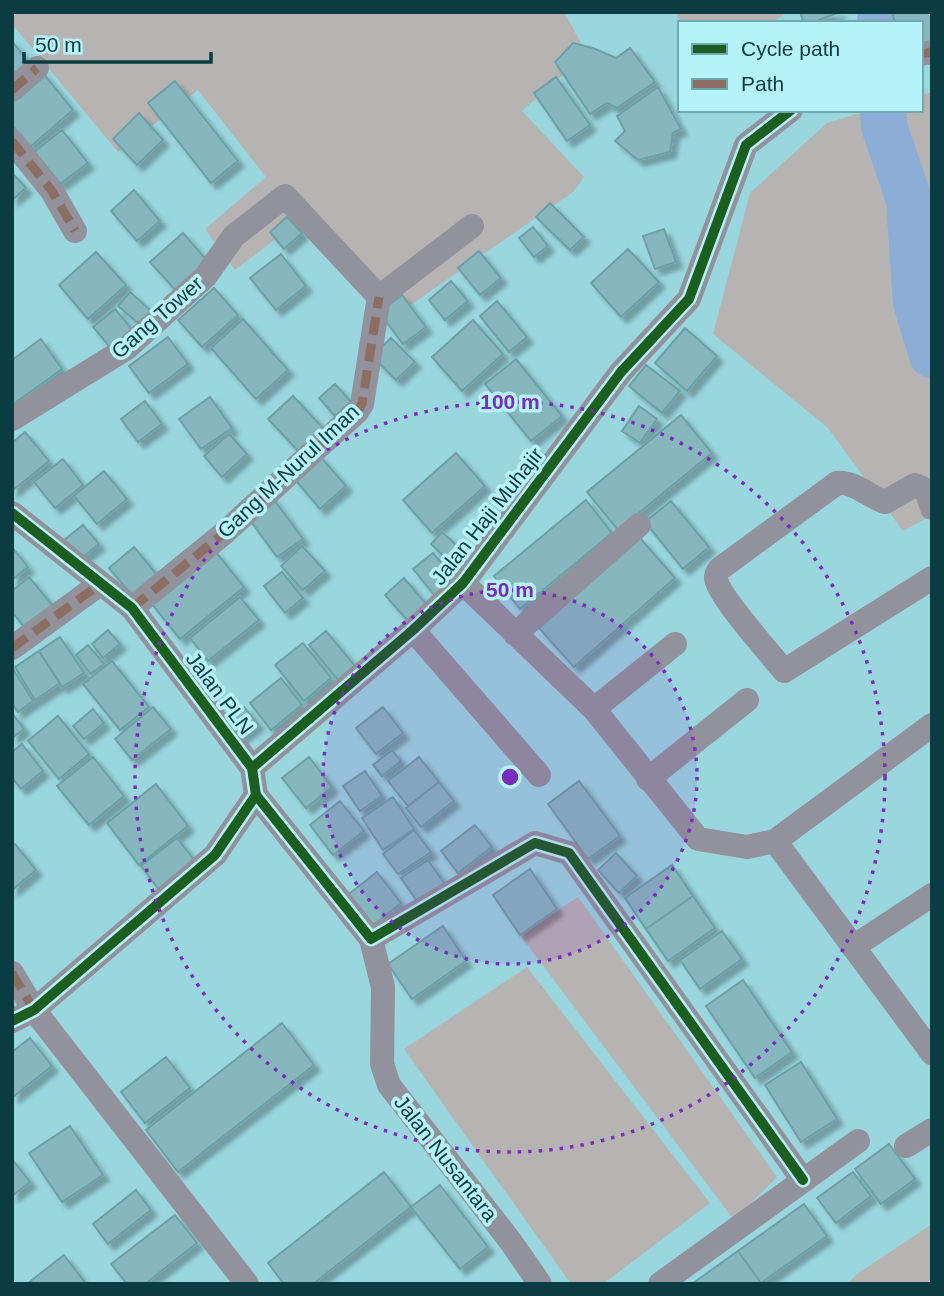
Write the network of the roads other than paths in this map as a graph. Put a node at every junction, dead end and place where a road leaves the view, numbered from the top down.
1 (37, 68) dead end
2 (12, 90) edge
3 (788, 112) edge
4 (12, 141) edge
5 (472, 226) dead end
6 (75, 231) dead end
7 (379, 297) junction
8 (12, 419) edge
9 (932, 508) edge
10 (12, 513) edge
11 (639, 525) dead end
12 (932, 578) edge
13 (463, 583) junction
14 (100, 584) junction
15 (132, 608) junction
16 (413, 630) junction
17 (515, 634) junction
18 (675, 644) dead end
19 (12, 648) edge
20 (747, 700) dead end
21 (594, 709) junction
22 (932, 725) edge
23 (252, 768) junction
24 (539, 775) dead end
25 (648, 779) junction
26 (256, 795) junction
27 (775, 841) junction
28 (932, 895) edge
29 (371, 939) junction
30 (853, 947) junction
31 (12, 973) edge
32 (23, 1015) edge
33 (929, 1045) edge
34 (932, 1130) edge
35 (858, 1141) dead end
36 (906, 1146) dead end
37 (803, 1181) junction
38 (247, 1284) edge
39 (540, 1284) edge
40 (660, 1284) edge

1 - 2 street
3 - 13 street, Jalan Haji Muhajir
4 - 6 street
5 - 7 street
7 - 8 street, Gang Tower
7 - 15 street, Gang M-Nurul Iman
9 - 12 street
10 - 14 street, Jalan PLN
11 - 17 street
13 - 16 street, Jalan Haji Muhajir
13 - 17 street
14 - 15 street, Jalan PLN
14 - 19 street
15 - 23 street, Jalan PLN
16 - 23 street, Jalan Haji Muhajir
16 - 24 street
17 - 21 street
18 - 21 street
20 - 25 street
21 - 25 street
22 - 27 street
23 - 26 street, Jalan PLN
25 - 27 street
26 - 29 street
26 - 32 street
27 - 30 street
28 - 30 street
29 - 37 street
29 - 39 street, Jalan Nusantara
30 - 33 street
31 - 32 street
32 - 38 street
34 - 36 street
35 - 37 street
37 - 40 street

